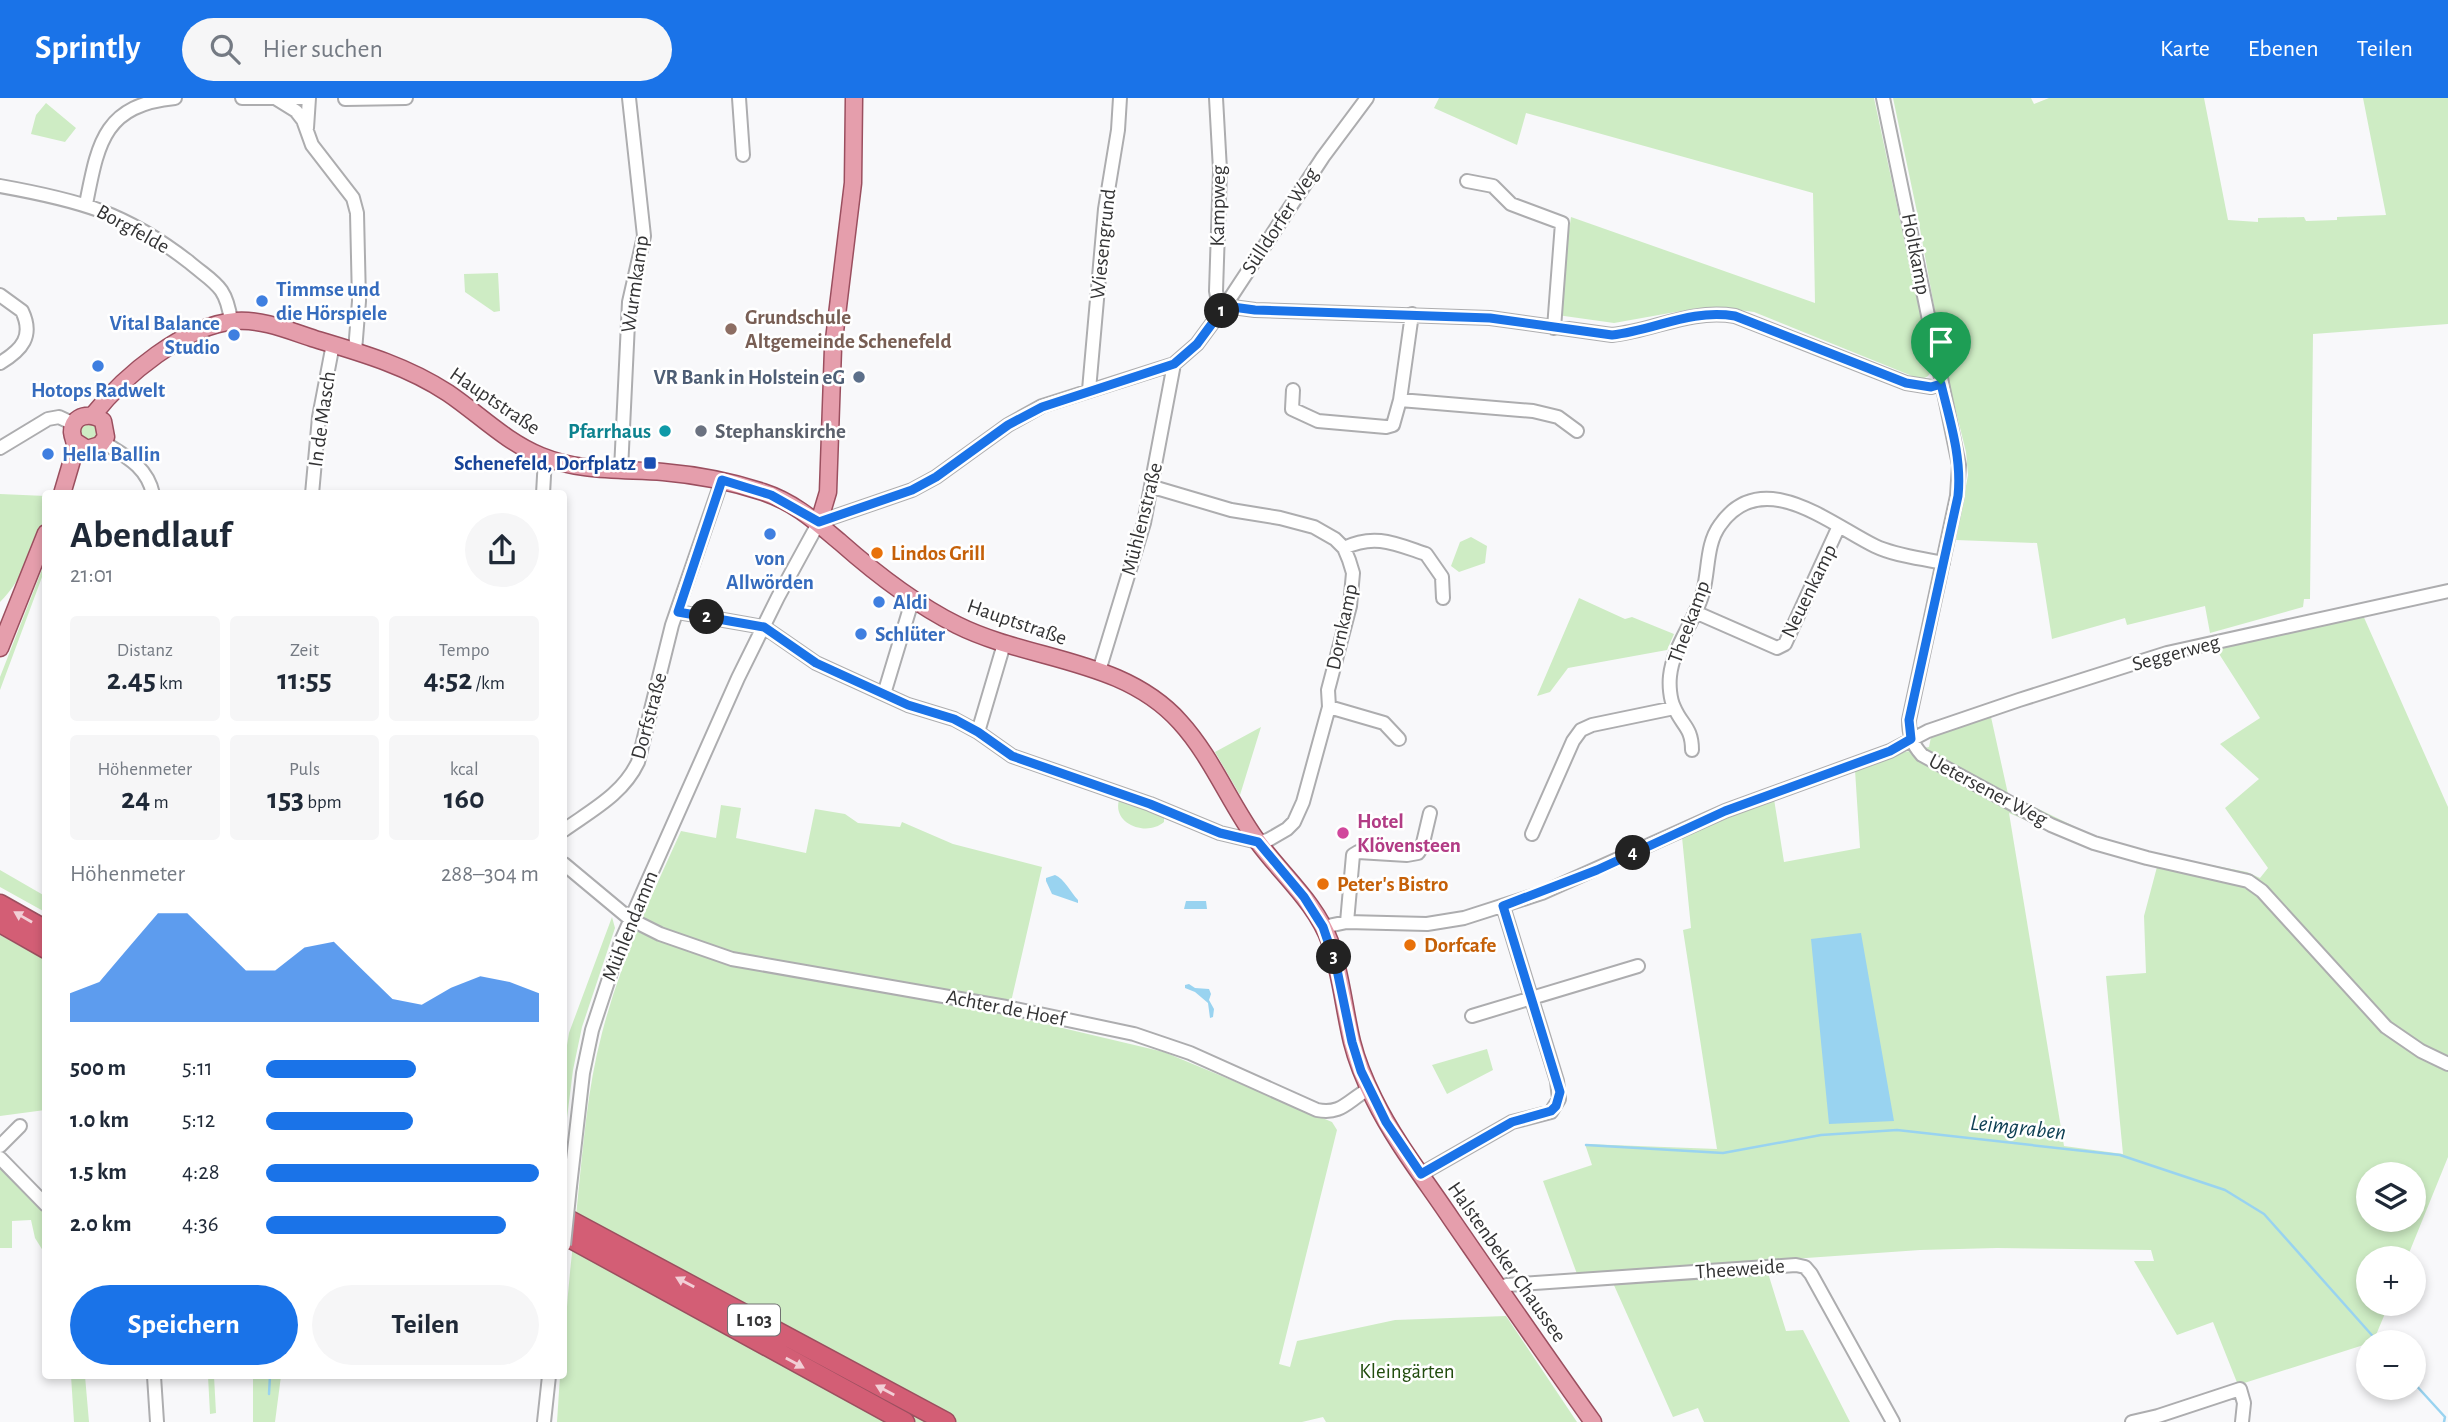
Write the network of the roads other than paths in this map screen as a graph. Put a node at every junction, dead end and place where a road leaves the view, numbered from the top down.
1 (175, 98) edge
2 (242, 98) edge
3 (275, 98) edge
4 (406, 98) edge
5 (629, 98) edge
6 (739, 98) edge
7 (854, 98) edge
8 (1120, 98) edge
9 (1216, 98) edge
10 (1367, 98) edge
11 (1883, 98) edge
12 (345, 99) edge
13 (306, 132) junction
14 (743, 155) dead end
15 (1467, 181) dead end
16 (0, 186) edge
17 (86, 204) junction
18 (0, 295) edge
19 (1223, 309) junction
20 (1412, 314) junction
21 (231, 321) junction
22 (1554, 328) junction
23 (333, 344) junction
24 (355, 351) junction
25 (0, 363) edge
26 (1174, 364) junction
27 (1941, 384) junction
28 (1089, 390) junction
29 (1293, 390) dead end
30 (1400, 400) junction
31 (98, 418) junction
32 (74, 424) junction
33 (1577, 431) dead end
34 (103, 442) junction
35 (82, 445) junction
36 (0, 448) edge
37 (545, 458) junction
38 (621, 470) junction
39 (722, 480) junction
40 (1153, 487) junction
41 (63, 490) edge
42 (152, 490) edge
43 (312, 490) edge
44 (543, 490) edge
45 (819, 522) junction
46 (1839, 526) junction
47 (42, 543) edge
48 (1344, 548) junction
49 (1942, 563) junction
50 (24, 586) junction
51 (2448, 591) edge
52 (913, 598) junction
53 (1443, 598) dead end
54 (0, 611) edge
55 (678, 612) junction
56 (1695, 612) junction
57 (764, 627) junction
58 (1004, 644) junction
59 (0, 648) edge
60 (1099, 671) junction
61 (884, 694) junction
62 (1329, 707) junction
63 (1674, 708) junction
64 (978, 732) junction
65 (1399, 739) dead end
66 (1911, 739) junction
67 (1692, 750) dead end
68 (1430, 813) dead end
69 (567, 828) edge
70 (1532, 834) dead end
71 (1258, 842) junction
72 (567, 866) edge
73 (0, 904) edge
74 (1503, 906) junction
75 (630, 919) junction
76 (1347, 922) junction
77 (0, 923) edge
78 (1323, 927) junction
79 (42, 928) edge
80 (42, 947) edge
81 (1637, 966) dead end
82 (1531, 998) junction
83 (1472, 1016) dead end
84 (2448, 1064) edge
85 (1369, 1089) junction
86 (20, 1126) dead end
87 (0, 1146) edge
88 (0, 1158) edge
89 (1421, 1174) junction
90 (42, 1201) edge
91 (567, 1216) edge
92 (567, 1219) edge
93 (567, 1237) edge
94 (1498, 1288) junction
95 (154, 1379) edge
96 (549, 1379) edge
97 (157, 1422) edge
98 (544, 1422) edge
99 (905, 1422) edge
100 (946, 1422) edge
101 (1593, 1422) edge
102 (1894, 1422) edge
103 (2132, 1422) edge
104 (2242, 1422) edge

1 - 17 street
2 - 3 street
3 - 13 street
3 - 13 street
4 - 12 street
5 - 38 street, Wurmkamp
6 - 14 street
7 - 45 main road
8 - 28 street, Wiesengrund
9 - 19 street, Kampweg
10 - 19 street, Sülldorfer Weg
11 - 27 street, Holtkamp
13 - 24 street
15 - 22 street
16 - 17 street, Borgfelde
17 - 21 street, Borgfelde
18 - 25 street
19 - 20 street
19 - 26 street, Sülldorfer Weg
20 - 22 street
20 - 30 street
21 - 23 main road, Hauptstraße
21 - 31 main road, Hauptstraße
22 - 27 street
23 - 24 main road, Hauptstraße
23 - 43 street, In de Masch
24 - 37 main road, Hauptstraße
26 - 28 street, Sülldorfer Weg
26 - 40 street, Mühlenstraße
27 - 49 street, Holtkamp
28 - 45 street, Sülldorfer Weg
29 - 30 street
30 - 33 street
31 - 32 main road, Hauptstraße
31 - 34 main road
32 - 35 main road
32 - 36 street
34 - 35 main road
34 - 42 street
35 - 41 main road
37 - 38 main road, Hauptstraße
37 - 44 street
38 - 39 main road, Hauptstraße
39 - 45 main road, Hauptstraße
39 - 55 street, Dorfstraße
40 - 48 street
40 - 60 street, Mühlenstraße
45 - 52 main road, Hauptstraße
45 - 57 street, Mühlendamm
46 - 49 street, Theekamp
46 - 56 street, Theekamp
46 - 56 street, Neuenkamp
47 - 50 main road
48 - 53 street
48 - 62 street, Dornkamp
49 - 66 street, Holtkamp
50 - 54 main road
50 - 59 main road
51 - 66 street, Seggerweg
52 - 58 main road, Hauptstraße
52 - 61 street
55 - 57 street
55 - 69 street, Dorfstraße
56 - 63 street, Theekamp
57 - 61 street
57 - 75 street, Mühlendamm
58 - 60 main road, Hauptstraße
58 - 64 street
60 - 71 main road, Hauptstraße
61 - 64 street
62 - 65 street
62 - 71 street, Dornkamp
63 - 67 street, Theekamp
63 - 70 street
64 - 71 street
66 - 74 street, Uetersener Weg
66 - 84 street, Uetersener Weg
68 - 76 street
71 - 78 main road, Hauptstraße
72 - 75 street
79 -> 73 highway
74 - 76 street, Uetersener Weg
74 - 82 street
75 - 85 street, Achter de Hoef
75 - 91 street, Mühlendamm, bridge
76 - 78 street, Uetersener Weg
77 - 80 highway
78 - 85 main road, Halstenbeker Chaussee
81 - 82 street
82 - 83 street
82 - 89 street
85 - 89 main road, Halstenbeker Chaussee
86 - 87 street
88 - 90 street
89 - 94 main road, Halstenbeker Chaussee
100 -> 92 highway, L 103
93 -> 99 highway, L 103
94 - 101 main road, Halstenbeker Chaussee
94 - 102 street, Theeweide
95 - 97 street
96 - 98 street
103 - 104 street

